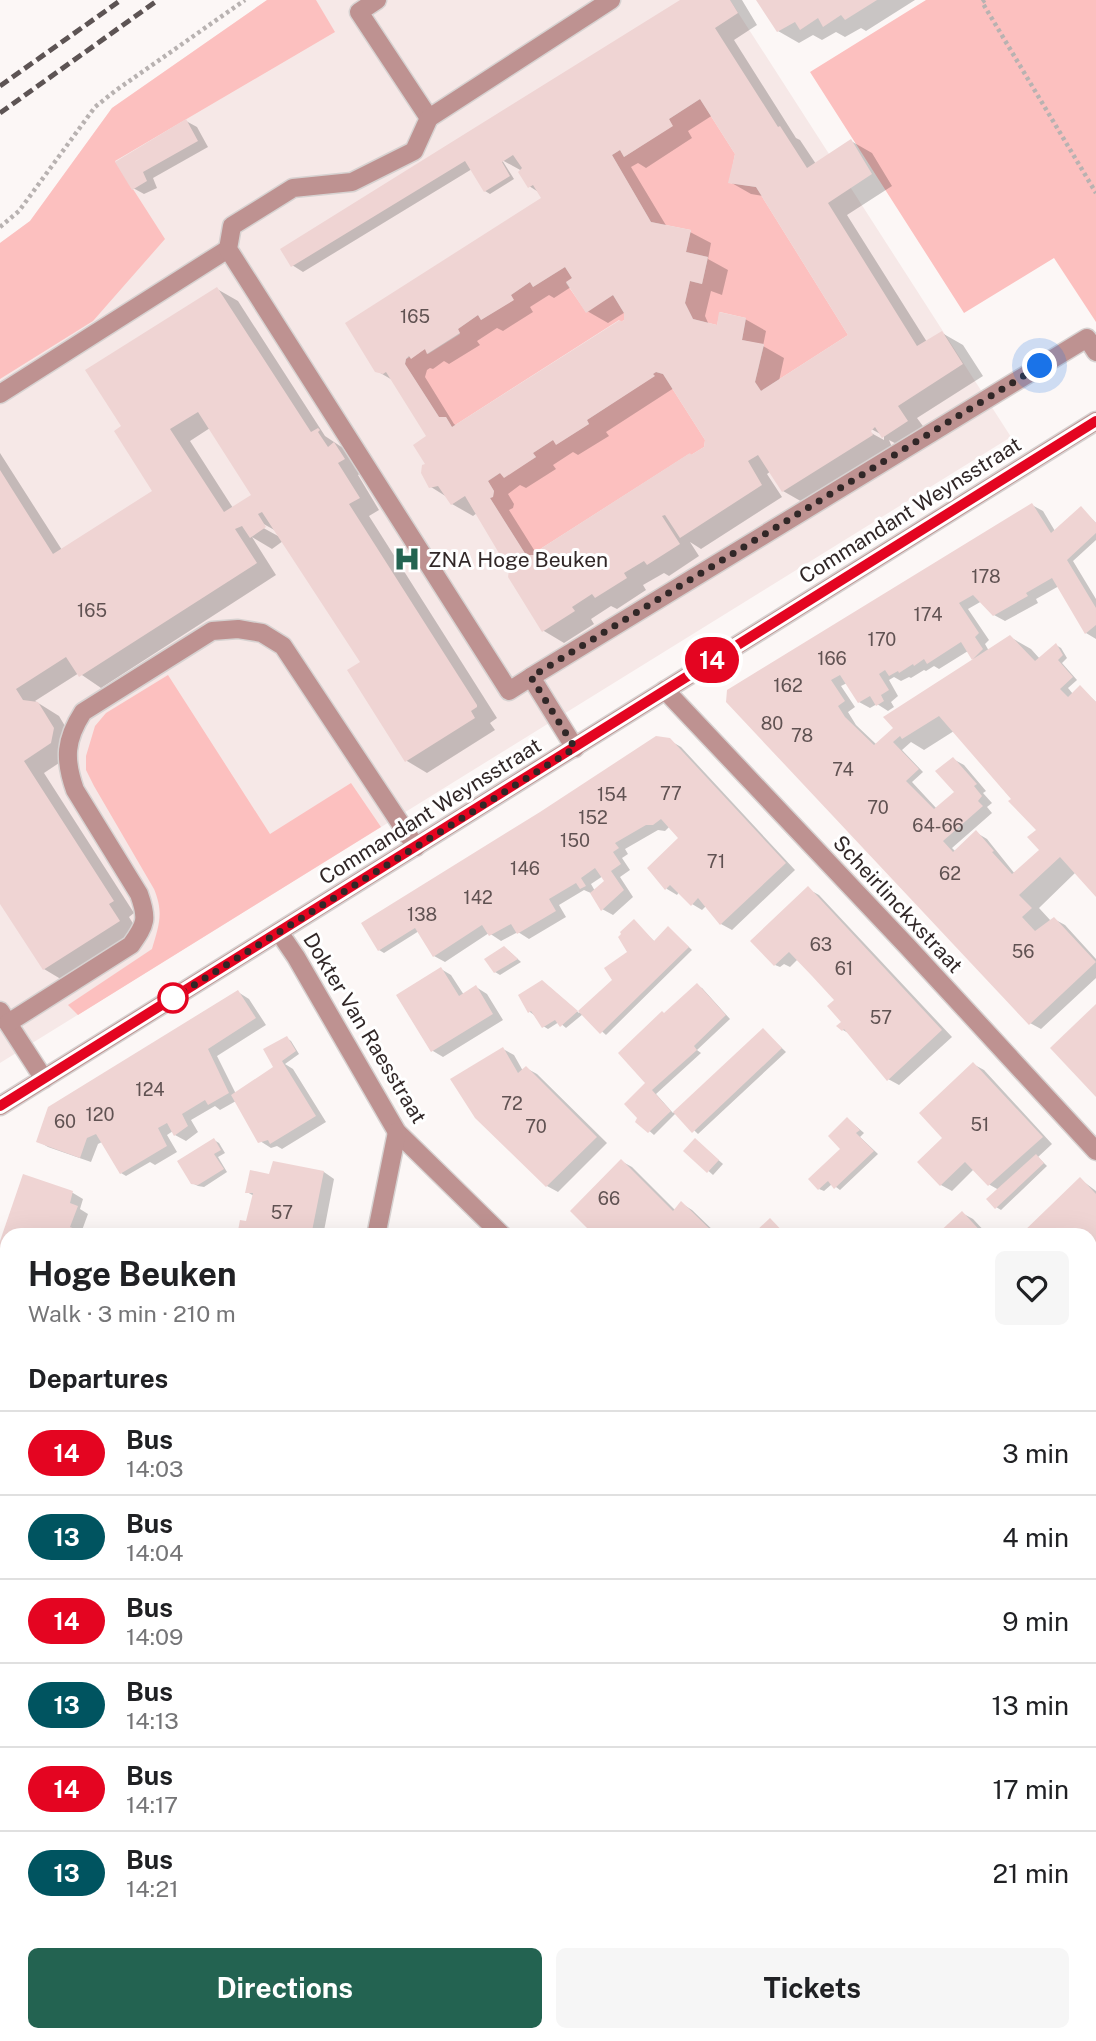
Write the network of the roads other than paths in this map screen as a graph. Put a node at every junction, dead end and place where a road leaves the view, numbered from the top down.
1 (377, 0) edge
2 (611, 0) edge
3 (429, 118) junction
4 (228, 249) junction
5 (1096, 352) edge
6 (0, 394) edge
7 (1096, 421) edge
8 (531, 677) junction
9 (666, 690) junction
10 (575, 748) junction
11 (416, 847) junction
12 (279, 932) junction
13 (4, 1017) edge
14 (44, 1079) junction
15 (0, 1106) edge
16 (397, 1132) junction
17 (1096, 1151) edge
18 (378, 1228) edge
19 (495, 1228) edge

1 - 3 street
2 - 3 street
3 - 4 street
4 - 6 street
4 - 8 street
5 - 8 street
7 - 9 street, Commandant Weynsstraat
8 - 10 street
9 - 10 street, Commandant Weynsstraat
9 - 17 street, Scheirlinckxstraat
10 - 11 street, Commandant Weynsstraat
11 - 12 street, Commandant Weynsstraat
11 - 13 street
12 - 14 street, Commandant Weynsstraat
12 - 16 street, Dokter Van Raesstraat
13 - 14 street
14 - 15 street, Commandant Weynsstraat
16 - 18 street
16 - 19 street, Dokter Van Raesstraat

